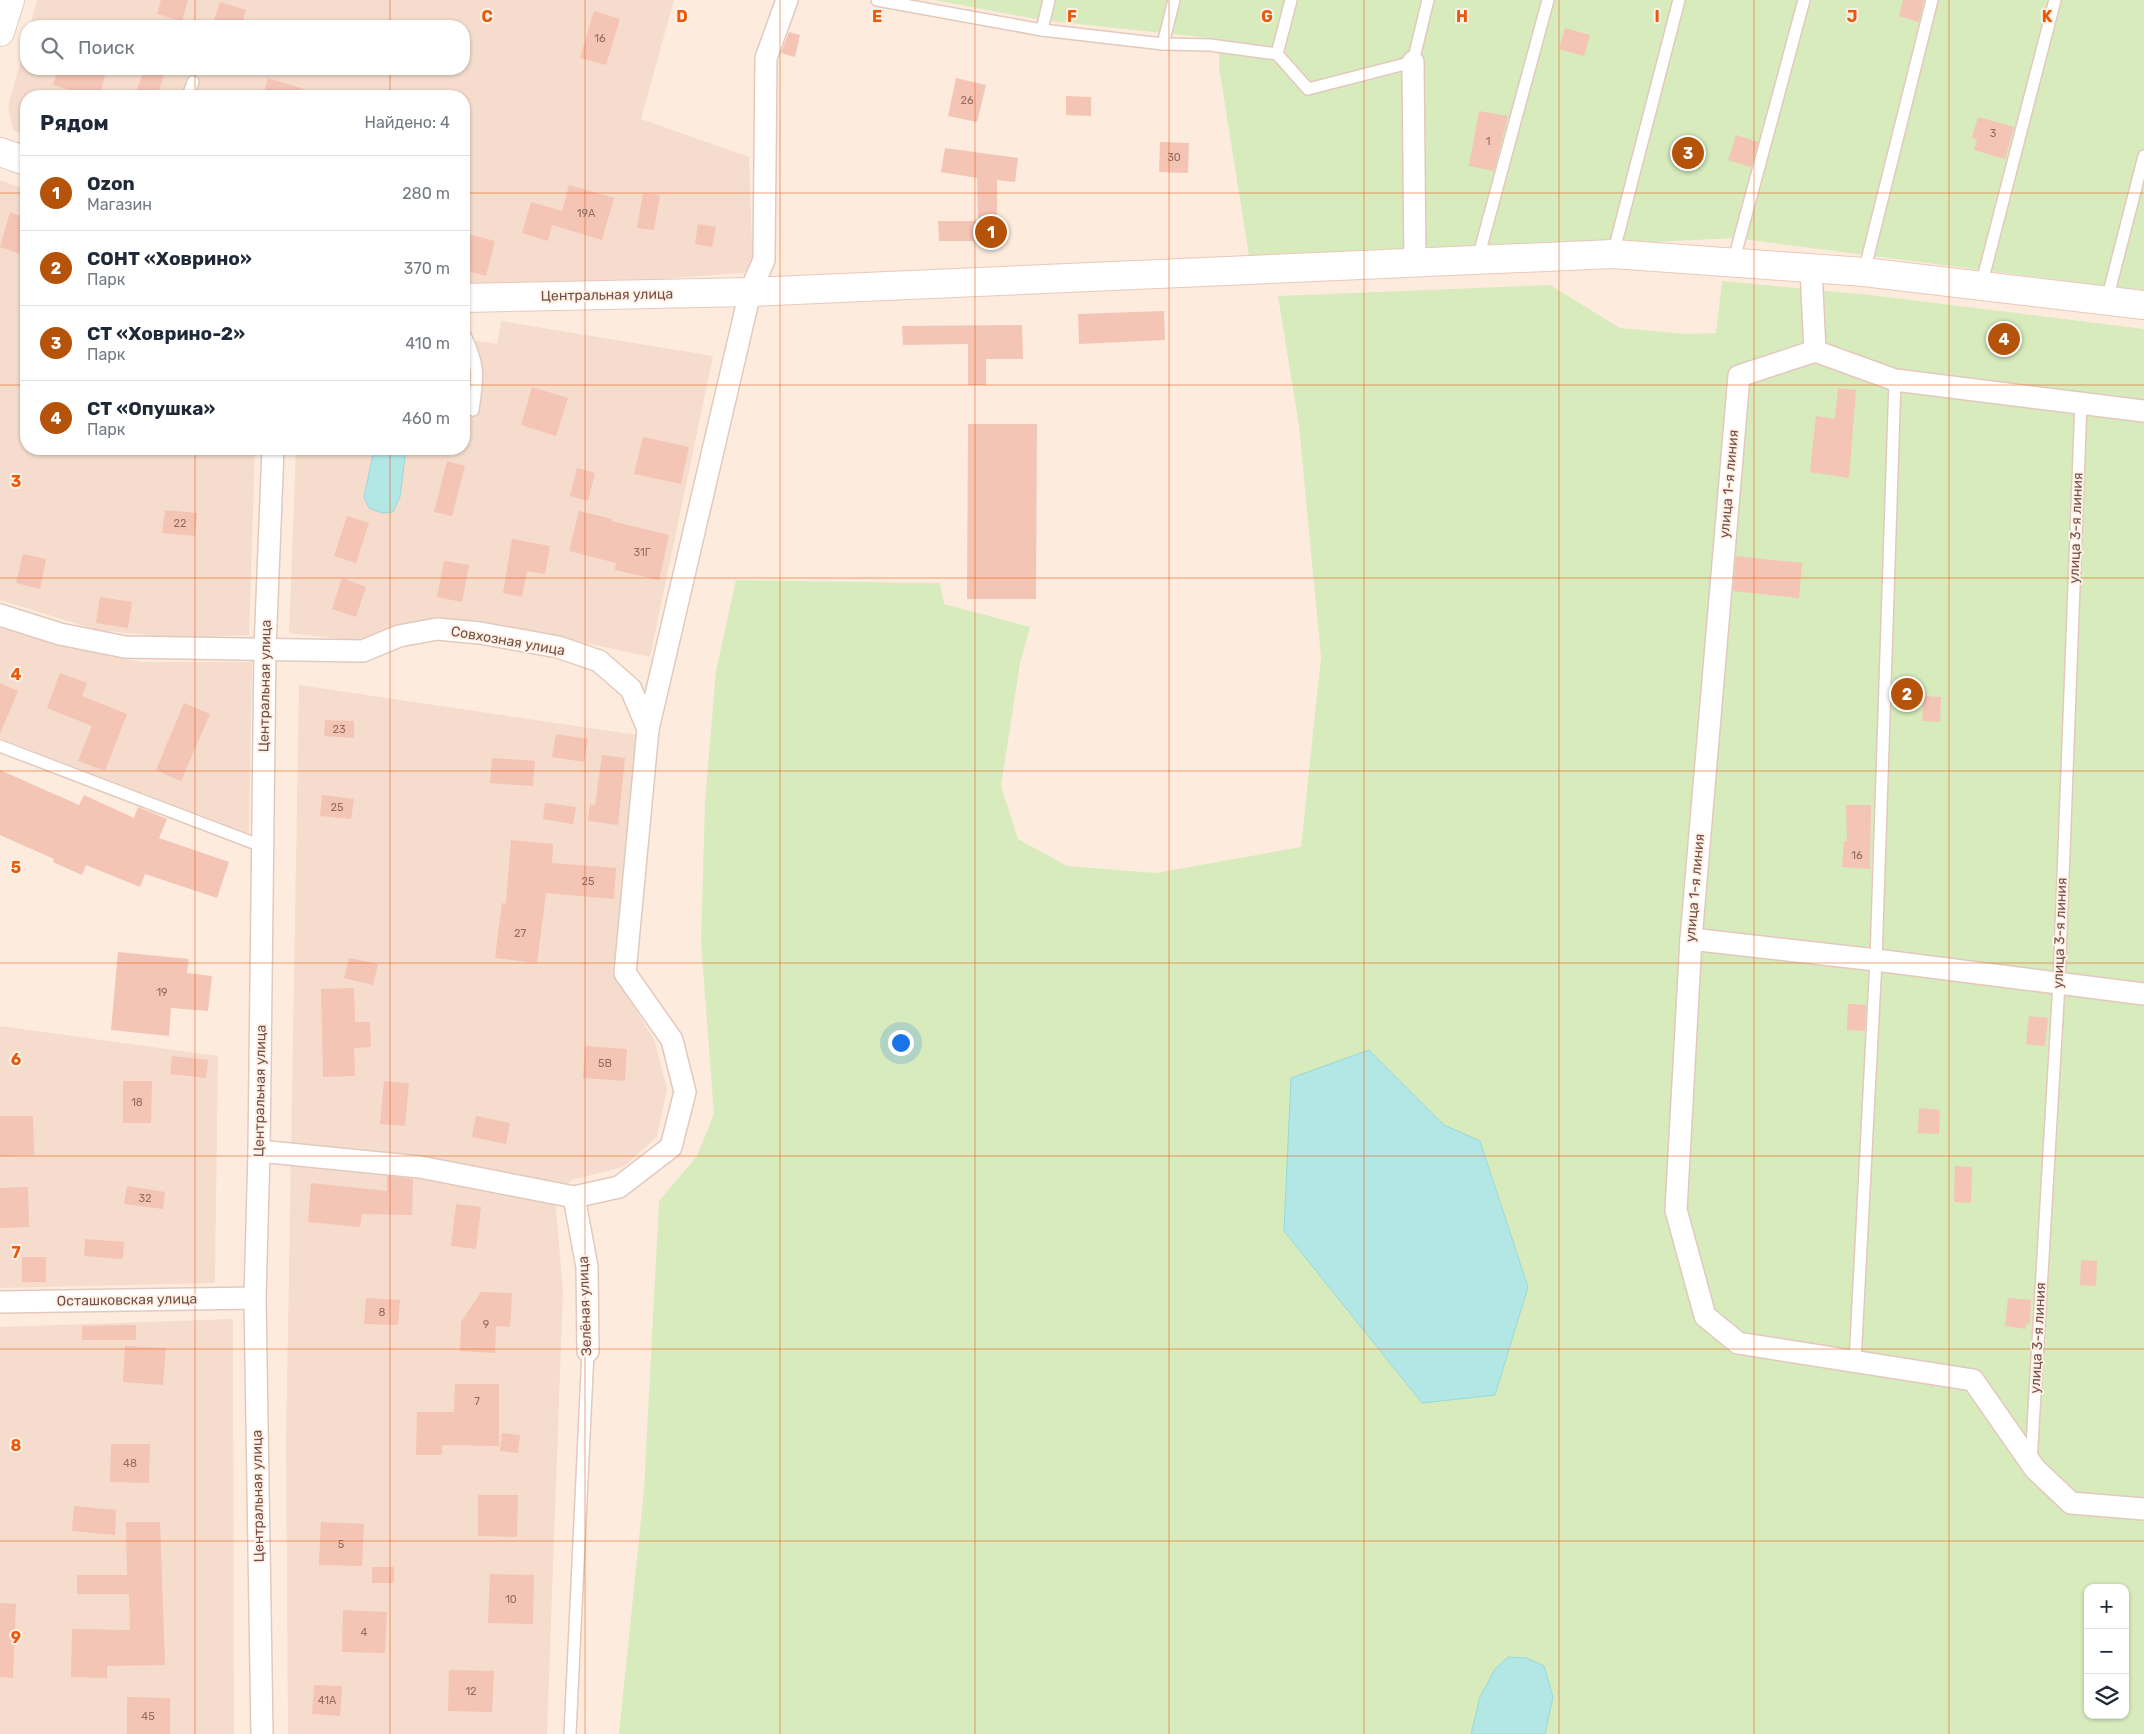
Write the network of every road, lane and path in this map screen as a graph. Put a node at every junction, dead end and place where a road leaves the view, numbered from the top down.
1 (10, 0) edge
2 (787, 0) edge
3 (877, 0) edge
4 (1049, 0) edge
5 (1174, 0) edge
6 (1291, 0) edge
7 (1428, 0) edge
8 (1548, 0) edge
9 (1679, 0) edge
10 (1804, 0) edge
11 (1932, 0) edge
12 (2055, 0) edge
13 (926, 4) edge
14 (1042, 30) junction
15 (0, 32) edge
16 (1163, 44) junction
17 (1276, 54) junction
18 (1413, 62) junction
19 (192, 82) dead end
20 (190, 90) edge
21 (0, 152) edge
22 (2144, 156) edge
23 (20, 159) edge
24 (1613, 254) junction
25 (1478, 258) junction
26 (1415, 262) junction
27 (1733, 263) junction
28 (1811, 269) junction
29 (1864, 272) junction
30 (1981, 286) junction
31 (750, 292) junction
32 (470, 298) edge
33 (2107, 301) junction
34 (2144, 305) edge
35 (470, 346) edge
36 (1815, 351) junction
37 (1895, 380) junction
38 (2081, 402) junction
39 (473, 410) dead end
40 (2144, 411) edge
41 (273, 455) edge
42 (0, 614) edge
43 (265, 649) junction
44 (648, 729) junction
45 (0, 746) edge
46 (264, 847) junction
47 (1691, 940) junction
48 (1876, 960) junction
49 (2059, 983) junction
50 (2144, 994) edge
51 (259, 1151) junction
52 (574, 1197) junction
53 (255, 1298) junction
54 (0, 1302) edge
55 (588, 1351) joint
56 (1855, 1362) junction
57 (2031, 1463) junction
58 (2144, 1509) edge
59 (262, 1734) edge
60 (570, 1734) edge

1 - 15 street
2 - 31 street
3 - 13 lane
4 - 14 lane
5 - 16 lane
6 - 17 lane
7 - 18 lane
8 - 25 lane
9 - 24 lane
10 - 27 lane
11 - 29 lane
12 - 30 lane
13 - 14 lane
14 - 16 lane
16 - 17 lane
17 - 18 lane
18 - 26 street
19 - 20 lane
21 - 23 street
22 - 33 lane
24 - 25 street, Центральная улица
24 - 27 street, Центральная улица
25 - 26 street, Центральная улица
26 - 31 street, Центральная улица
27 - 28 street, Центральная улица
28 - 29 street, Центральная улица
28 - 36 street
29 - 30 street, Центральная улица
30 - 33 street, Центральная улица
31 - 32 street, Центральная улица
31 - 44 street
33 - 34 street, Центральная улица
35 - 39 lane
36 - 37 street
36 - 47 street, улица 1-я линия
37 - 38 street
37 - 48 lane
38 - 40 street
38 - 49 lane, улица 3-я линия
41 - 43 street, Центральная улица
42 - 43 street, Совхозная улица
43 - 44 street, Совхозная улица
43 - 46 street, Центральная улица
44 - 52 street, Совхозная улица
45 - 46 lane
46 - 51 street, Центральная улица
47 - 48 street
47 - 56 street, улица 1-я линия
48 - 49 street
48 - 56 lane
49 - 50 street
49 - 57 lane, улица 3-я линия
51 - 52 street
51 - 53 street, Центральная улица
52 - 55 street, Зелёная улица
53 - 54 street, Осташковская улица
53 - 59 street, Центральная улица
55 - 60 lane, Зелёная улица
56 - 57 street, улица 1-я линия
57 - 58 street, улица 1-я линия

